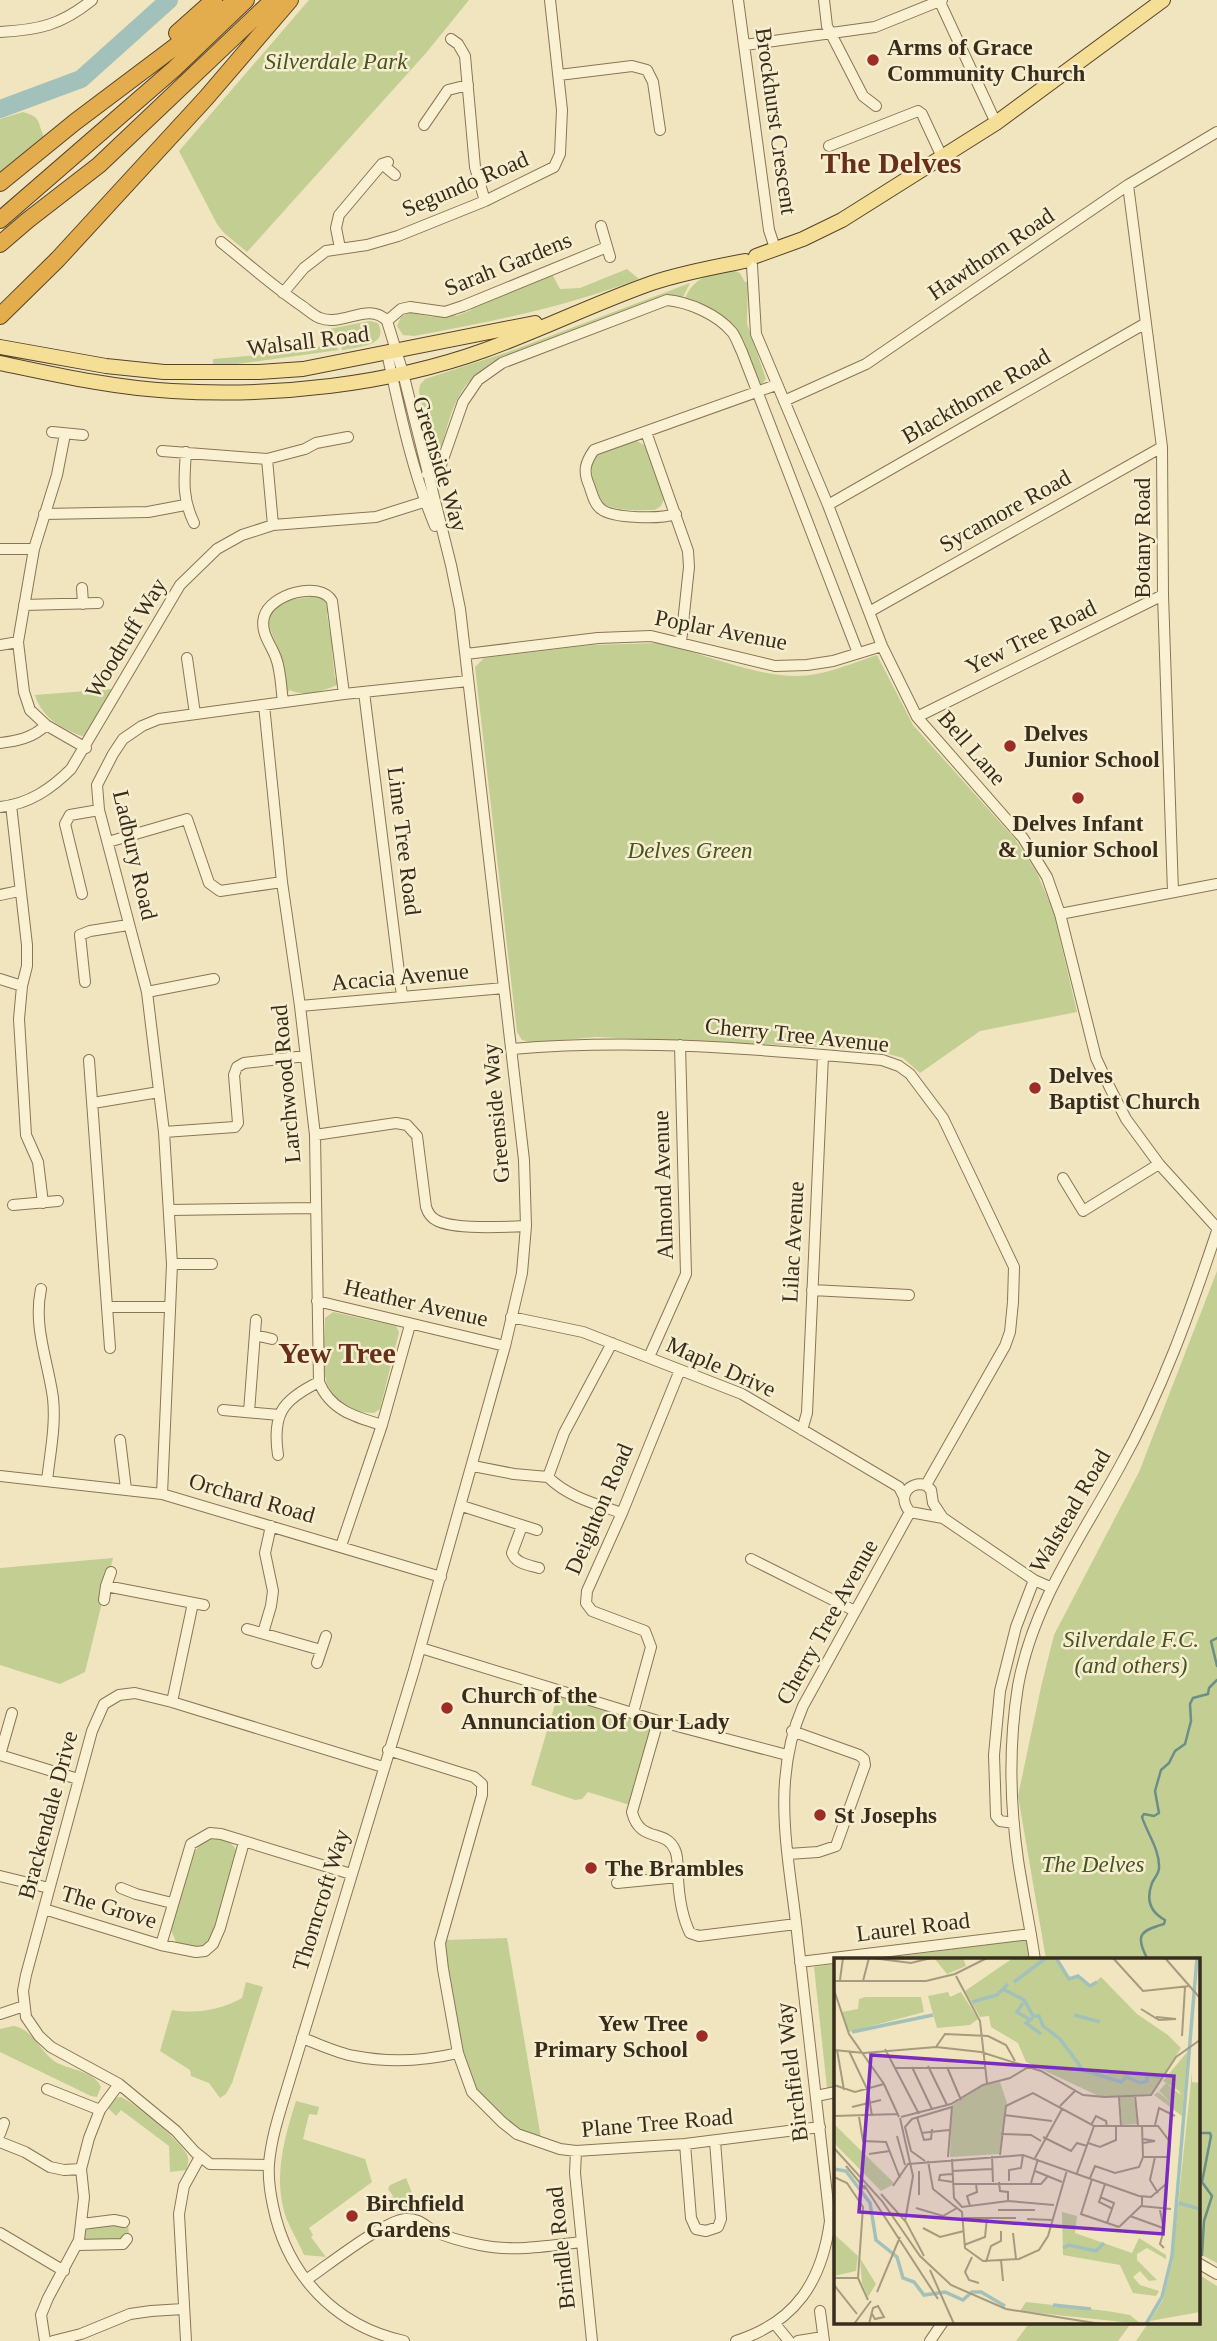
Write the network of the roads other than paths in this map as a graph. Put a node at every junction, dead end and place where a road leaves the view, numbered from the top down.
1 (92, 0) edge
2 (214, 0) edge
3 (236, 0) edge
4 (246, 0) edge
5 (273, 0) edge
6 (290, 0) edge
7 (550, 0) edge
8 (738, 0) edge
9 (824, 0) edge
10 (1163, 0) edge
11 (940, 1) edge
12 (0, 32) edge
13 (465, 33) dead end
14 (832, 34) junction
15 (744, 45) junction
16 (559, 75) junction
17 (468, 85) junction
18 (876, 106) dead end
19 (75, 122) junction
20 (655, 123) dead end
21 (996, 123) junction
22 (424, 125) dead end
23 (1217, 132) edge
24 (829, 146) dead end
25 (942, 157) junction
26 (395, 175) dead end
27 (0, 183) edge
28 (1128, 185) junction
29 (485, 201) junction
30 (0, 220) edge
31 (601, 226) dead end
32 (221, 242) dead end
33 (0, 244) edge
34 (340, 248) junction
35 (775, 248) junction
36 (751, 260) junction
37 (283, 293) junction
38 (0, 316) edge
39 (560, 318) junction
40 (387, 321) junction
41 (1146, 323) junction
42 (0, 347) edge
43 (392, 352) junction
44 (107, 360) junction
45 (0, 363) edge
46 (398, 374) junction
47 (105, 384) junction
48 (776, 385) junction
49 (757, 393) junction
50 (784, 401) junction
51 (310, 430) dead end
52 (52, 432) dead end
53 (646, 432) junction
54 (65, 434) junction
55 (83, 435) dead end
56 (348, 437) dead end
57 (316, 443) junction
58 (1162, 447) junction
59 (162, 451) dead end
60 (186, 452) junction
61 (267, 459) junction
62 (427, 474) junction
63 (429, 501) junction
64 (185, 505) junction
65 (828, 505) junction
66 (44, 514) junction
67 (676, 514) junction
68 (194, 523) dead end
69 (273, 525) junction
70 (34, 549) junction
71 (0, 550) edge
72 (82, 588) dead end
73 (1163, 595) junction
74 (98, 603) dead end
75 (83, 604) junction
76 (24, 605) junction
77 (869, 612) junction
78 (18, 642) junction
79 (681, 642) junction
80 (0, 645) edge
81 (882, 646) junction
82 (858, 653) junction
83 (466, 654) junction
84 (187, 657) dead end
85 (468, 681) junction
86 (364, 692) junction
87 (344, 694) junction
88 (283, 702) junction
89 (264, 705) junction
90 (195, 714) junction
91 (917, 717) junction
92 (46, 725) junction
93 (0, 743) edge
94 (86, 748) junction
95 (5, 806) edge
96 (99, 810) junction
97 (108, 842) junction
98 (282, 882) junction
99 (1217, 884) edge
100 (19, 891) junction
101 (1173, 892) junction
102 (82, 894) dead end
103 (0, 895) edge
104 (1060, 914) junction
105 (128, 925) junction
106 (0, 979) edge
107 (214, 979) dead end
108 (85, 982) dead end
109 (22, 986) junction
110 (504, 988) junction
111 (147, 992) junction
112 (402, 996) junction
113 (300, 1006) junction
114 (680, 1045) junction
115 (512, 1049) junction
116 (823, 1055) junction
117 (306, 1056) junction
118 (89, 1060) dead end
119 (159, 1092) junction
120 (93, 1103) junction
121 (164, 1132) junction
122 (315, 1135) junction
123 (1159, 1164) junction
124 (1063, 1178) dead end
125 (58, 1201) dead end
126 (43, 1203) junction
127 (13, 1205) dead end
128 (316, 1208) junction
129 (170, 1210) junction
130 (526, 1227) junction
131 (1217, 1230) edge
132 (172, 1264) junction
133 (212, 1264) dead end
134 (41, 1289) dead end
135 (811, 1290) junction
136 (909, 1295) dead end
137 (24, 1300) dead end
138 (38, 1301) junction
139 (317, 1301) junction
140 (108, 1307) junction
141 (170, 1307) junction
142 (511, 1317) junction
143 (256, 1320) dead end
144 (410, 1325) junction
145 (255, 1335) junction
146 (272, 1339) dead end
147 (612, 1343) junction
148 (505, 1346) junction
149 (110, 1348) dead end
150 (649, 1357) junction
151 (680, 1370) junction
152 (319, 1382) junction
153 (223, 1410) dead end
154 (249, 1412) junction
155 (279, 1415) junction
156 (382, 1425) junction
157 (802, 1430) junction
158 (120, 1440) dead end
159 (278, 1455) dead end
160 (473, 1466) junction
161 (0, 1476) edge
162 (548, 1477) junction
163 (47, 1481) junction
164 (926, 1485) junction
165 (126, 1489) junction
166 (902, 1492) junction
167 (162, 1494) junction
168 (933, 1503) junction
169 (462, 1506) junction
170 (911, 1512) junction
171 (622, 1513) junction
172 (924, 1513) junction
173 (943, 1517) junction
174 (271, 1526) junction
175 (522, 1526) junction
176 (537, 1530) dead end
177 (341, 1546) junction
178 (751, 1559) dead end
179 (539, 1568) dead end
180 (111, 1572) dead end
181 (441, 1577) junction
182 (1034, 1580) junction
183 (106, 1586) junction
184 (1050, 1587) junction
185 (104, 1600) dead end
186 (855, 1611) junction
187 (247, 1629) dead end
188 (263, 1633) junction
189 (326, 1636) dead end
190 (421, 1648) junction
191 (321, 1650) junction
192 (317, 1663) dead end
193 (172, 1702) junction
194 (12, 1713) dead end
195 (632, 1713) junction
196 (658, 1721) junction
197 (792, 1731) junction
198 (388, 1750) junction
199 (787, 1755) junction
200 (383, 1767) junction
201 (78, 1779) junction
202 (1014, 1823) junction
203 (244, 1842) junction
204 (788, 1854) junction
205 (631, 1869) dead end
206 (351, 1874) junction
207 (0, 1875) edge
208 (678, 1877) junction
209 (137, 1882) dead end
210 (634, 1882) junction
211 (617, 1883) dead end
212 (49, 1888) junction
213 (121, 1888) dead end
214 (135, 1894) junction
215 (172, 1903) junction
216 (44, 1909) junction
217 (796, 1924) junction
218 (1031, 1934) junction
219 (161, 1945) junction
220 (1035, 1958) edge
221 (800, 1962) junction
222 (24, 2006) junction
223 (0, 2014) edge
224 (302, 2038) junction
225 (458, 2053) junction
226 (119, 2084) junction
227 (47, 2090) dead end
228 (834, 2092) edge
229 (816, 2096) junction
230 (100, 2110) junction
231 (820, 2127) junction
232 (715, 2141) junction
233 (0, 2142) edge
234 (685, 2144) junction
235 (576, 2151) junction
236 (200, 2157) junction
237 (269, 2165) junction
238 (80, 2169) junction
239 (833, 2220) edge
240 (124, 2222) dead end
241 (82, 2224) junction
242 (0, 2233) edge
243 (127, 2239) dead end
244 (581, 2242) junction
245 (77, 2245) junction
246 (1200, 2264) edge
247 (64, 2272) junction
248 (1217, 2274) edge
249 (306, 2280) junction
250 (183, 2309) junction
251 (820, 2311) dead end
252 (775, 2324) junction
253 (942, 2324) edge
254 (82, 2337) edge
255 (824, 2339) edge
256 (44, 2341) edge
257 (53, 2341) edge
258 (186, 2341) edge
259 (404, 2341) edge
260 (592, 2341) edge
261 (736, 2341) edge
262 (789, 2341) edge
263 (798, 2341) edge
264 (930, 2341) edge

1 - 12 street
2 - 19 highway
3 - 19 highway
4 - 30 highway
5 - 33 highway
6 - 38 highway
7 - 16 street, Segundo Road
8 - 15 street, Brockhurst Crescent
9 - 14 street
10 - 21 main road
11 - 14 street
11 - 21 street
13 - 17 street
14 - 15 street
14 - 18 street
15 - 35 street, Brockhurst Crescent
16 - 20 street
16 - 29 street, Segundo Road
17 - 22 street
17 - 29 street
19 - 27 highway
21 - 25 main road
23 - 28 street, Hawthorn Road
24 - 25 street
25 - 35 main road
26 - 34 street
28 - 41 street, Botany Road
28 - 50 street, Hawthorn Road
29 - 34 street, Segundo Road
31 - 40 street, Sarah Gardens
32 - 37 street, Walsall Road
34 - 37 street, Segundo Road
35 - 36 main road
36 - 39 main road
36 - 48 street, Bell Lane
37 - 40 street, Walsall Road
39 - 43 main road
39 - 46 main road, Walsall Road
40 - 43 street, Walsall Road
41 - 58 street, Botany Road
41 - 65 street, Blackthorne Road
42 - 44 main road, Walsall Road
43 - 44 main road, Walsall Road
43 - 46 street
44 - 47 main road
45 - 47 main road, Walsall Road
46 - 47 main road, Walsall Road
46 - 62 street, Greenside Way
46 - 63 street, Greenside Way
48 - 49 street
48 - 50 street, Bell Lane
49 - 53 street
49 - 62 street, Greenside Way
49 - 82 street
50 - 65 street, Bell Lane
51 - 57 street
52 - 54 street
53 - 67 street
53 - 67 street
54 - 55 street
54 - 66 street
56 - 57 street
57 - 61 street
58 - 73 street, Botany Road
58 - 77 street, Sycamore Road
59 - 60 street
60 - 61 street
60 - 64 street
61 - 69 street
62 - 63 street, Greenside Way
63 - 69 street, Woodruff Way
63 - 83 street, Greenside Way
64 - 66 street
64 - 68 street
65 - 77 street, Bell Lane
66 - 70 street
67 - 79 street
69 - 94 street, Woodruff Way
70 - 71 street
70 - 76 street
72 - 75 street
73 - 91 street, Yew Tree Road
73 - 101 street, Botany Road
74 - 75 street
75 - 76 street
76 - 78 street
77 - 81 street, Bell Lane
78 - 80 street
78 - 92 street
79 - 82 street, Poplar Avenue
79 - 83 street, Poplar Avenue
81 - 82 street, Poplar Avenue
81 - 91 street, Bell Lane
83 - 85 street, Greenside Way
84 - 90 street
85 - 86 street, Ladbury Road
85 - 110 street, Greenside Way
86 - 87 street, Ladbury Road
86 - 112 street, Lime Tree Road
87 - 88 street, Ladbury Road
87 - 88 street
88 - 89 street, Ladbury Road
89 - 90 street, Ladbury Road
89 - 98 street, Larchwood Road
90 - 96 street, Ladbury Road
91 - 104 street, Bell Lane
92 - 93 street
92 - 94 street
94 - 95 street, Woodruff Way
95 - 100 street
96 - 97 street, Ladbury Road
96 - 102 street
97 - 98 street
97 - 105 street, Ladbury Road
98 - 113 street, Larchwood Road
99 - 101 street
100 - 103 street
100 - 109 street
101 - 104 street
104 - 123 street, Bell Lane
105 - 108 street
105 - 111 street, Ladbury Road
106 - 109 street
107 - 111 street
109 - 126 street
110 - 112 street, Acacia Avenue
110 - 115 street, Greenside Way
111 - 119 street, Ladbury Road
112 - 113 street, Acacia Avenue
113 - 117 street, Larchwood Road
114 - 115 street, Cherry Tree Avenue
114 - 116 street, Cherry Tree Avenue
114 - 150 street, Almond Avenue
115 - 130 street, Greenside Way
116 - 135 street, Lilac Avenue
116 - 164 street, Cherry Tree Avenue
117 - 121 street
117 - 122 street, Larchwood Road
118 - 120 street
119 - 120 street
119 - 121 street, Ladbury Road
120 - 140 street
121 - 129 street, Ladbury Road
122 - 128 street, Larchwood Road
122 - 130 street
123 - 124 street
123 - 131 street, Bell Lane
125 - 126 street
126 - 127 street
128 - 129 street
128 - 139 street, Larchwood Road
129 - 132 street, Orchard Road
130 - 142 street, Greenside Way
131 - 184 street, Walstead Road
132 - 133 street
132 - 141 street, Orchard Road
134 - 138 street
135 - 136 street
135 - 157 street, Lilac Avenue
137 - 138 street
138 - 163 street
139 - 144 street, Heather Avenue
139 - 152 street, Larchwood Road
140 - 141 street
140 - 149 street
141 - 167 street, Orchard Road
142 - 147 street, Maple Drive
142 - 148 street, Greenside Way
143 - 145 street
144 - 148 street, Heather Avenue
144 - 156 street
145 - 146 street
145 - 154 street
147 - 150 street, Maple Drive
147 - 162 street
148 - 160 street, Greenside Way
150 - 151 street, Maple Drive
151 - 157 street, Maple Drive
151 - 171 street, Deighton Road
152 - 155 street
152 - 156 street
153 - 154 street
154 - 155 street
155 - 159 street
156 - 177 street
157 - 166 street, Maple Drive
158 - 165 street
160 - 162 street
160 - 169 street, Greenside Way
161 - 163 street
162 - 171 street
163 - 165 street
164 - 166 street
164 - 168 street
165 - 167 street
166 - 170 street
167 - 174 street, Orchard Road
168 - 172 street
168 - 173 street
169 - 175 street
169 - 181 street, Greenside Way
170 - 172 street
170 - 186 street, Cherry Tree Avenue
171 - 195 street, Deighton Road
172 - 173 street
173 - 182 street
174 - 177 street, Orchard Road
174 - 188 street
175 - 176 street
175 - 179 street
177 - 181 street, Orchard Road
178 - 186 street
180 - 183 street
181 - 190 street, Greenside Way
182 - 184 street
182 - 202 street, Walstead Road
183 - 185 street
183 - 193 street
184 - 202 street, Walstead Road
186 - 197 street, Cherry Tree Avenue
187 - 188 street
188 - 191 street
189 - 191 street
190 - 195 street
190 - 198 street, Thorncroft Way
191 - 192 street
193 - 200 street, Brackendale Drive
193 - 201 street, Brackendale Drive
194 - 201 street
195 - 196 street
196 - 199 street
196 - 208 street
197 - 199 street, Cherry Tree Avenue
197 - 204 street
198 - 200 street, Thorncroft Way
198 - 225 street, Plane Tree Road
199 - 204 street, Birchfield Way
200 - 206 street, Thorncroft Way
201 - 212 street, Brackendale Drive
202 - 218 street, Walstead Road
203 - 206 street, The Grove
203 - 215 street, The Grove
203 - 219 street, The Grove
204 - 217 street, Birchfield Way
205 - 210 street
206 - 224 street, Thorncroft Way
207 - 212 street
208 - 210 street
208 - 217 street
209 - 214 street, The Grove
210 - 211 street
212 - 216 street, Brackendale Drive
213 - 214 street, The Grove
214 - 215 street, The Grove
215 - 219 street, The Grove
216 - 219 street, The Grove
216 - 222 street, Brackendale Drive
217 - 221 street, Birchfield Way
218 - 220 street, Walstead Road
218 - 221 street, Laurel Road
221 - 229 street, Birchfield Way
222 - 223 street
222 - 226 street
224 - 225 street
224 - 237 street, Thorncroft Way
225 - 235 street, Plane Tree Road
226 - 230 street
226 - 236 street
227 - 230 street
228 - 229 street
229 - 231 street, Birchfield Way
230 - 238 street
231 - 232 street, Plane Tree Road
231 - 239 street, Birchfield Way
232 - 234 street, Plane Tree Road
232 - 234 street
233 - 238 street
234 - 235 street, Plane Tree Road
235 - 244 street, Brindle Road
236 - 237 street
236 - 250 street
237 - 249 street
238 - 241 street
239 - 252 street, Birchfield Way
240 - 241 street
241 - 245 street
242 - 247 street
243 - 245 street
244 - 249 street
244 - 260 street, Brindle Road
245 - 247 street
246 - 248 street
247 - 256 street
249 - 259 street
250 - 254 street
250 - 258 street
251 - 255 street
252 - 261 street, Birchfield Way
252 - 262 street
253 - 264 street
254 - 257 street
255 - 263 street

